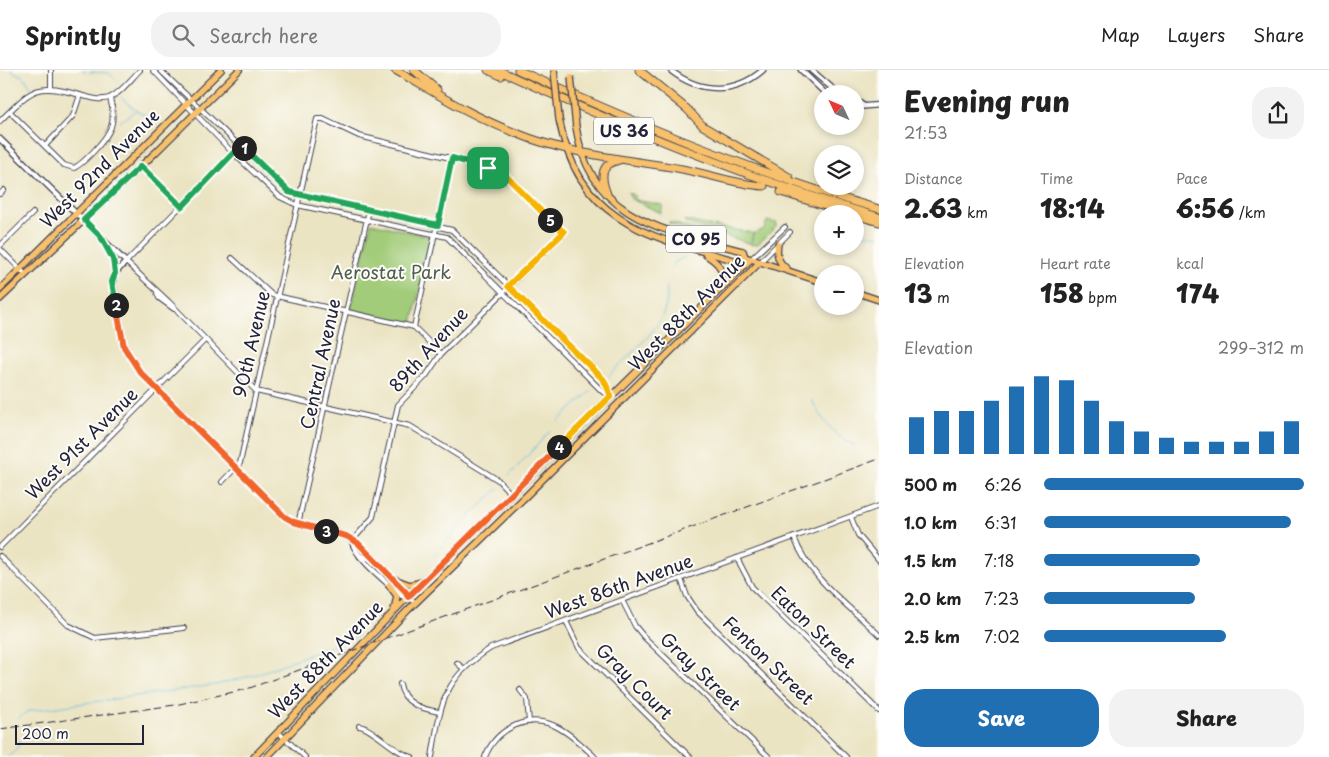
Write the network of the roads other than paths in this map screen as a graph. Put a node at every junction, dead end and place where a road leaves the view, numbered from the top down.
1 (51, 70) edge
2 (140, 70) edge
3 (153, 70) edge
4 (160, 70) edge
5 (221, 70) edge
6 (239, 70) edge
7 (394, 70) edge
8 (414, 70) edge
9 (488, 70) edge
10 (498, 70) edge
11 (518, 70) edge
12 (528, 70) edge
13 (554, 70) edge
14 (570, 70) edge
15 (639, 70) edge
16 (670, 70) edge
17 (763, 70) edge
18 (801, 70) edge
19 (811, 70) edge
20 (817, 85) edge
21 (828, 85) edge
22 (51, 88) junction
23 (80, 95) junction
24 (110, 98) junction
25 (189, 102) junction
26 (864, 106) edge
27 (879, 106) edge
28 (198, 111) junction
29 (469, 111) junction
30 (10, 112) junction
31 (0, 121) edge
32 (0, 139) edge
33 (45, 146) junction
34 (240, 146) junction
35 (565, 148) junction
36 (233, 153) junction
37 (582, 153) junction
38 (452, 158) junction
39 (624, 160) junction
40 (141, 166) junction
41 (789, 177) junction
42 (764, 186) junction
43 (4, 190) dead end
44 (0, 194) edge
45 (607, 194) junction
46 (299, 195) junction
47 (879, 204) edge
48 (297, 205) junction
49 (822, 205) edge
50 (182, 207) junction
51 (879, 209) edge
52 (369, 210) junction
53 (77, 212) junction
54 (33, 213) dead end
55 (879, 217) edge
56 (864, 218) edge
57 (366, 219) junction
58 (84, 220) junction
59 (879, 222) edge
60 (438, 225) junction
61 (785, 227) dead end
62 (790, 232) dead end
63 (436, 235) junction
64 (101, 237) junction
65 (778, 244) junction
66 (0, 247) edge
67 (700, 251) junction
68 (232, 258) dead end
69 (748, 258) junction
70 (126, 262) junction
71 (760, 262) junction
72 (20, 269) junction
73 (790, 272) junction
74 (115, 273) junction
75 (25, 274) junction
76 (814, 280) edge
77 (508, 286) junction
78 (0, 289) edge
79 (720, 289) junction
80 (502, 293) junction
81 (864, 295) edge
82 (277, 296) junction
83 (0, 299) edge
84 (879, 300) edge
85 (346, 312) junction
86 (414, 327) junction
87 (204, 340) junction
88 (442, 354) junction
89 (156, 388) junction
90 (256, 391) junction
91 (611, 396) junction
92 (325, 407) junction
93 (394, 421) junction
94 (235, 468) junction
95 (222, 482) dead end
96 (512, 495) junction
97 (879, 506) edge
98 (851, 517) junction
99 (298, 524) junction
100 (794, 537) junction
101 (352, 541) junction
102 (0, 547) edge
103 (0, 556) edge
104 (360, 556) junction
105 (737, 558) junction
106 (879, 560) edge
107 (388, 573) junction
108 (394, 579) junction
109 (681, 579) junction
110 (424, 582) junction
111 (390, 585) junction
112 (408, 597) junction
113 (622, 600) junction
114 (415, 603) junction
115 (392, 613) junction
116 (566, 622) junction
117 (184, 628) dead end
118 (879, 635) edge
119 (457, 663) dead end
120 (464, 669) junction
121 (400, 684) dead end
122 (520, 690) dead end
123 (879, 711) edge
124 (439, 712) junction
125 (529, 722) junction
126 (359, 726) dead end
127 (278, 732) junction
128 (285, 738) junction
129 (254, 757) edge
130 (267, 757) edge
131 (305, 757) edge
132 (412, 757) edge
133 (432, 757) edge
134 (485, 757) edge
135 (595, 757) edge
136 (690, 757) edge
137 (769, 757) edge
138 (846, 757) edge

1 - 22 street
2 - 24 street
3 - 25 street
4 - 25 street
5 - 25 main road, West 92nd Avenue
6 - 28 main road, West 92nd Avenue
7 - 29 highway
8 - 29 highway
9 - 42 highway, US 36
10 - 55 highway
11 - 51 highway
12 - 41 highway, US 36
13 - 35 main road, CO 95, bridge
14 - 37 main road, CO 95, bridge
15 - 41 highway
16 - 17 street
18 - 20 street
19 - 21 street
22 - 23 street
22 - 30 street
23 - 24 street
23 - 33 street
24 - 33 street
25 - 28 street
25 - 53 main road, West 92nd Avenue
26 - 27 street
28 - 34 street
28 - 36 street
28 - 40 main road, West 92nd Avenue
29 - 35 highway
30 - 31 street
30 - 33 street
32 - 53 street
34 - 36 street
34 - 46 street
35 - 37 highway
35 - 67 main road, CO 95
36 - 48 street
36 - 50 street
37 - 39 highway
37 - 45 main road, CO 95
38 - 46 street, 90th Avenue
38 - 60 street
38 - 77 street, 89th Avenue
39 - 42 highway
39 - 45 highway
40 - 50 street
40 - 58 main road, West 92nd Avenue
41 - 47 highway, US 36
42 - 49 highway, US 36
43 - 44 street
45 - 69 main road, CO 95
46 - 48 street, 90th Avenue
46 - 52 street
48 - 57 street
48 - 82 street, 90th Avenue
50 - 70 street
52 - 57 street, Central Avenue
52 - 60 street
53 - 58 street
53 - 72 main road, West 92nd Avenue
54 - 66 street
56 - 59 highway
57 - 63 street
57 - 85 street, Central Avenue
58 - 64 street
58 - 75 main road, West 92nd Avenue
60 - 63 street
60 - 77 street
61 - 69 street, West 88th Avenue
62 - 65 street, West 88th Avenue
63 - 80 street
63 - 86 street
64 - 70 street
64 - 74 street
65 - 71 street, West 88th Avenue
65 - 73 main road
66 - 72 street
67 - 69 main road, CO 95
67 - 79 main road
68 - 82 street
69 - 71 main road, CO 95
69 - 79 main road, West 88th Avenue
70 - 74 street
70 - 87 street
71 - 73 main road, CO 95
71 - 114 main road, West 88th Avenue
72 - 75 street
72 - 78 main road, West 92nd Avenue
73 - 76 main road, CO 95
74 - 89 street
75 - 83 main road, West 92nd Avenue
77 - 80 street, 89th Avenue
77 - 91 street
79 - 91 main road, West 88th Avenue
80 - 88 street, 89th Avenue
80 - 91 street
81 - 84 main road
82 - 85 street
82 - 90 street, 90th Avenue
85 - 86 street
85 - 92 street, Central Avenue
86 - 88 street
87 - 89 street, West 91st Avenue
87 - 90 street
88 - 93 street, 89th Avenue
89 - 94 street
89 - 102 street, West 91st Avenue
90 - 92 street
90 - 94 street, 90th Avenue
91 - 96 main road, West 88th Avenue
92 - 93 street
92 - 99 street, Central Avenue
93 - 96 street
93 - 101 street, 89th Avenue
94 - 95 street, 90th Avenue
94 - 99 street
96 - 110 main road, West 88th Avenue
97 - 98 street, West 86th Avenue
98 - 100 street, West 86th Avenue
98 - 106 street
99 - 101 street
100 - 105 street, West 86th Avenue
100 - 118 street
101 - 104 street
101 - 107 street
103 - 117 street
104 - 107 street
104 - 111 street
105 - 109 street, West 86th Avenue
105 - 123 street, Eaton Street
107 - 108 street
108 - 110 main road
108 - 112 street
109 - 113 street, West 86th Avenue
109 - 138 street, Fenton Street
110 - 112 main road, West 88th Avenue
111 - 112 street
111 - 115 main road
112 - 114 street
112 - 115 main road, West 88th Avenue
113 - 116 street, West 86th Avenue
113 - 137 street, Gray Street
114 - 128 main road, West 88th Avenue
115 - 127 main road, West 88th Avenue
116 - 120 street, West 86th Avenue
116 - 136 street, Gray Court
119 - 120 street
120 - 124 street, West 86th Avenue
121 - 124 street
122 - 125 street
124 - 133 street, West 86th Avenue
125 - 134 street
125 - 135 street
126 - 132 street
127 - 128 street
127 - 129 main road, West 88th Avenue
128 - 130 main road, West 88th Avenue
128 - 131 street

